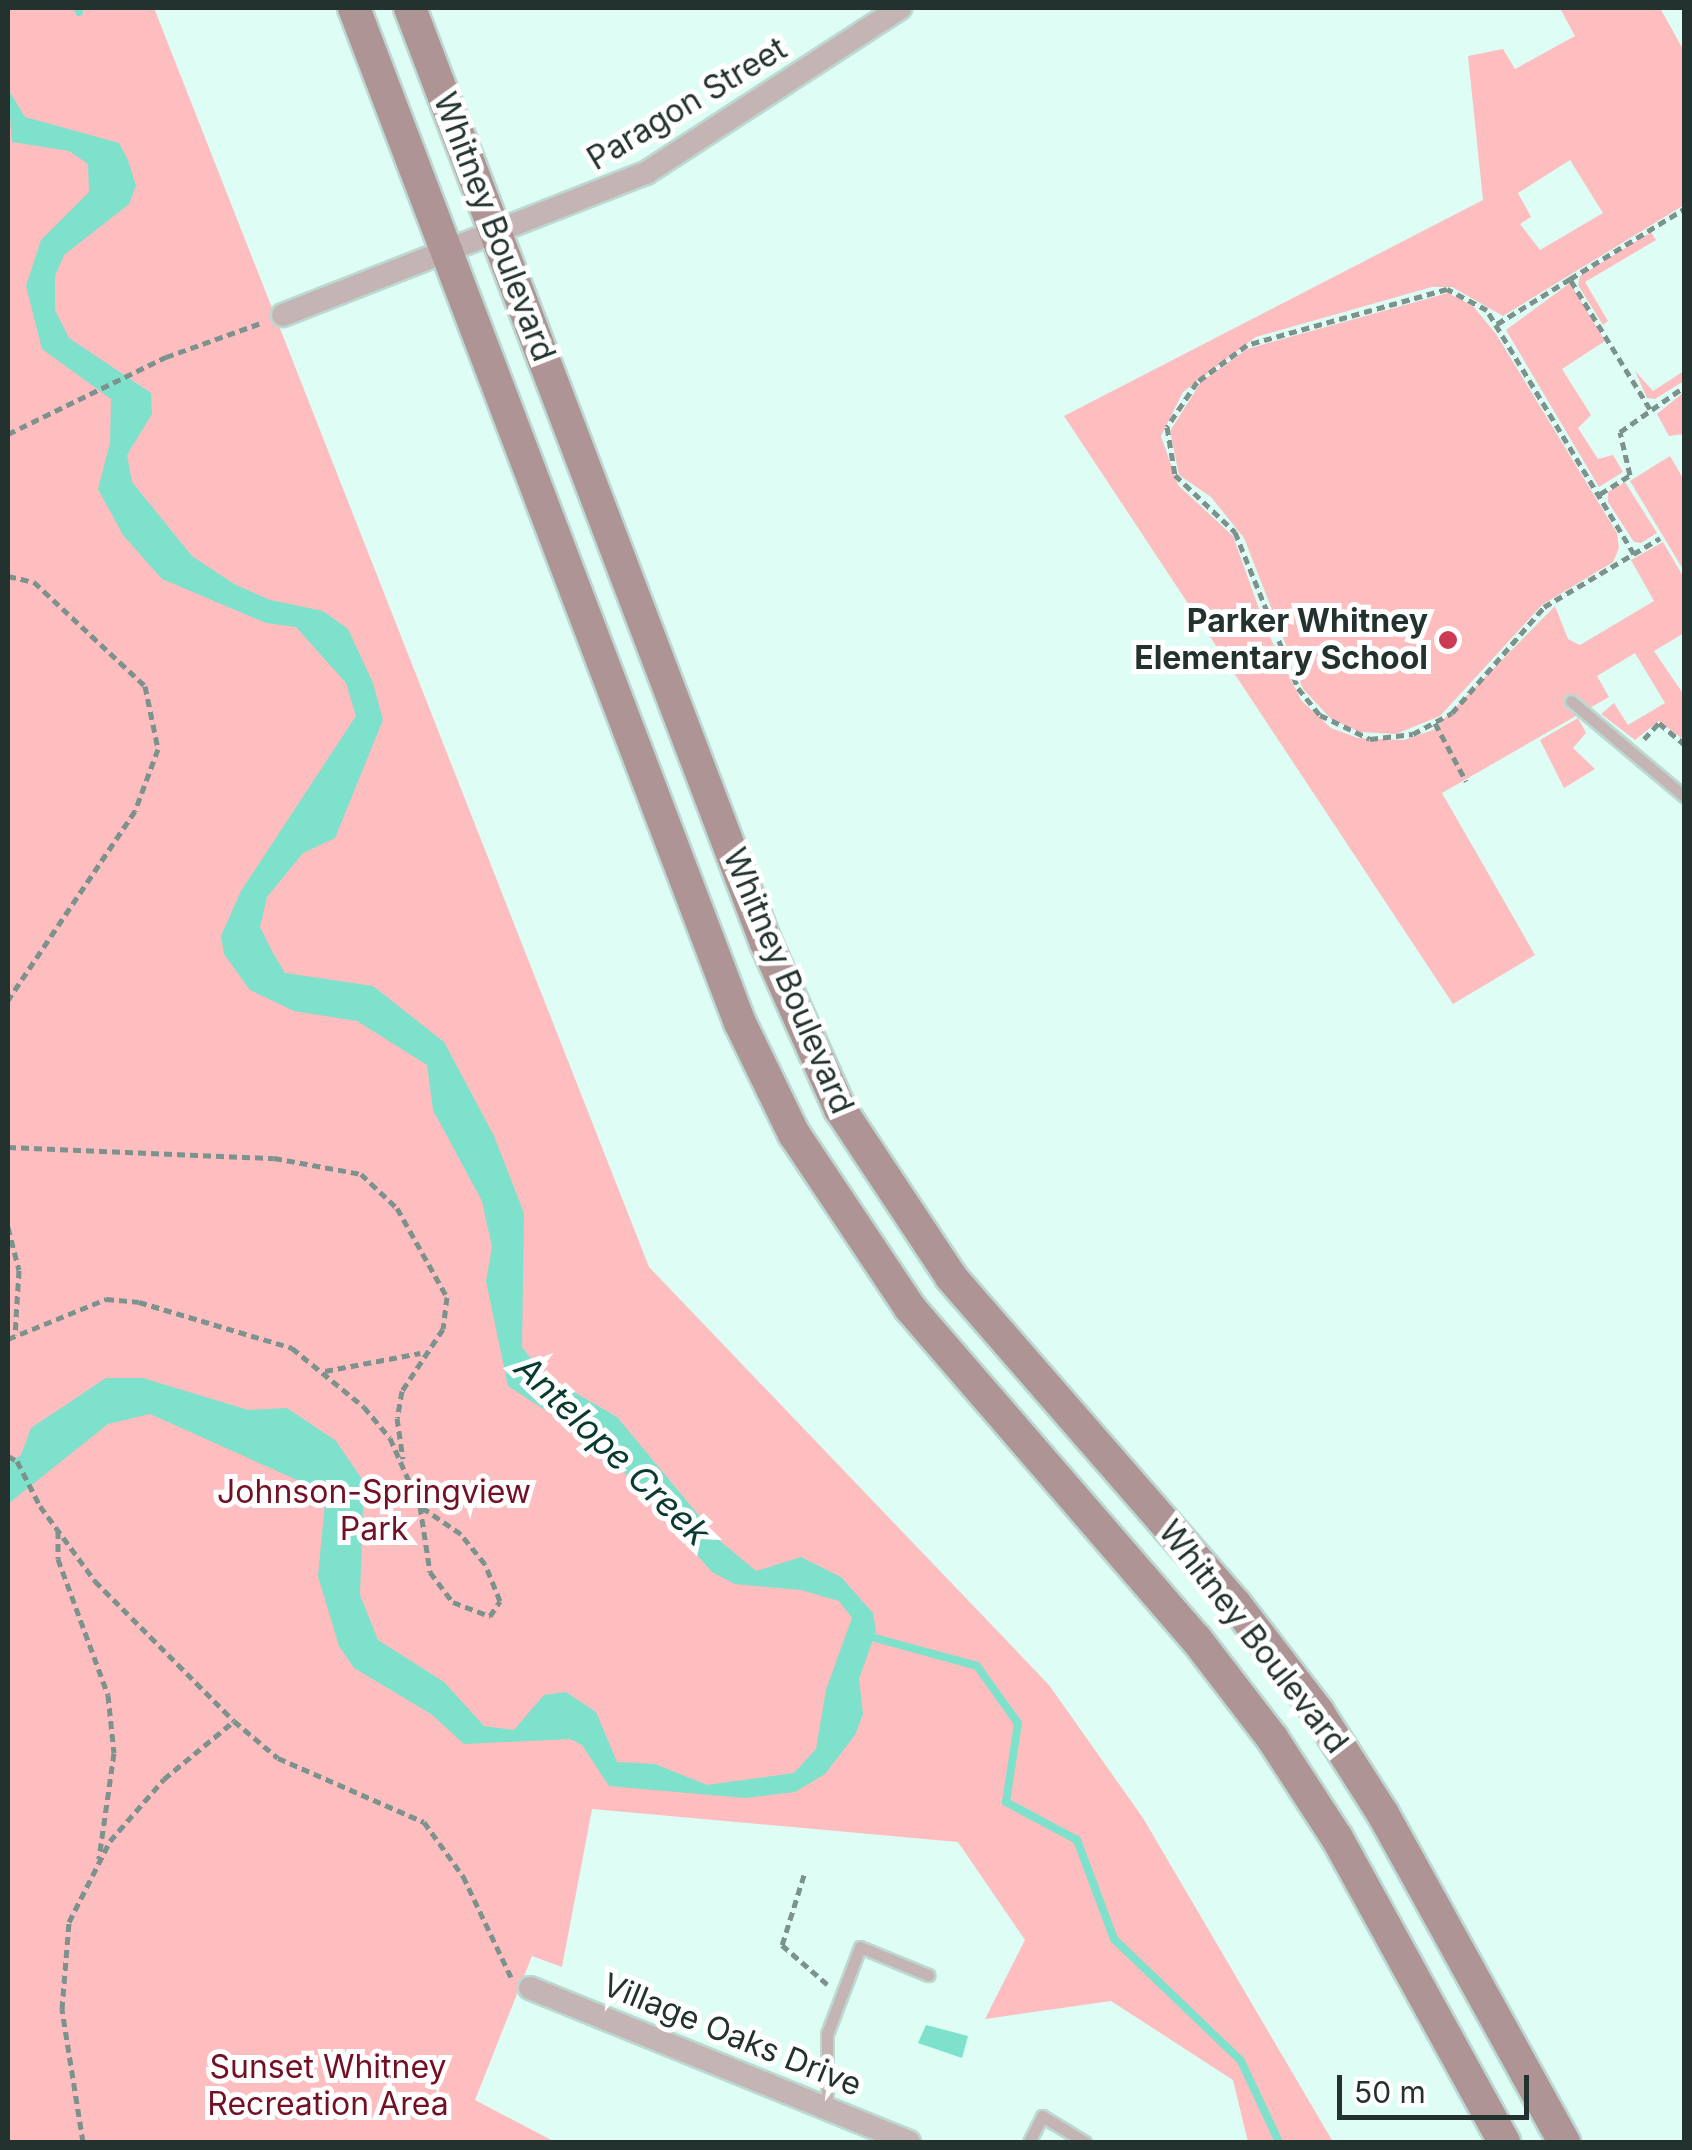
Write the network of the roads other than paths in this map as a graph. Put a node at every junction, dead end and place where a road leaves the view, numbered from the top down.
1 (354, 8) edge
2 (410, 8) edge
3 (900, 8) edge
4 (496, 234) junction
5 (447, 253) junction
6 (283, 315) road end
7 (1571, 701) dead end
8 (1684, 796) edge
9 (928, 1975) dead end
10 (530, 1988) road end
11 (827, 2108) junction
12 (909, 2142) edge
13 (1029, 2142) edge
14 (1085, 2142) edge
15 (1504, 2142) edge
16 (1564, 2142) edge

1 - 5 street, Whitney Boulevard
2 - 4 street, Whitney Boulevard
3 - 4 street, Paragon Street
4 - 5 street, Paragon Street
4 - 16 street, Whitney Boulevard
5 - 6 street, Paragon Street
5 - 15 street, Whitney Boulevard
7 - 8 lane
9 - 11 lane
10 - 11 street, Village Oaks Drive
11 - 12 street, Village Oaks Drive
13 - 14 lane

